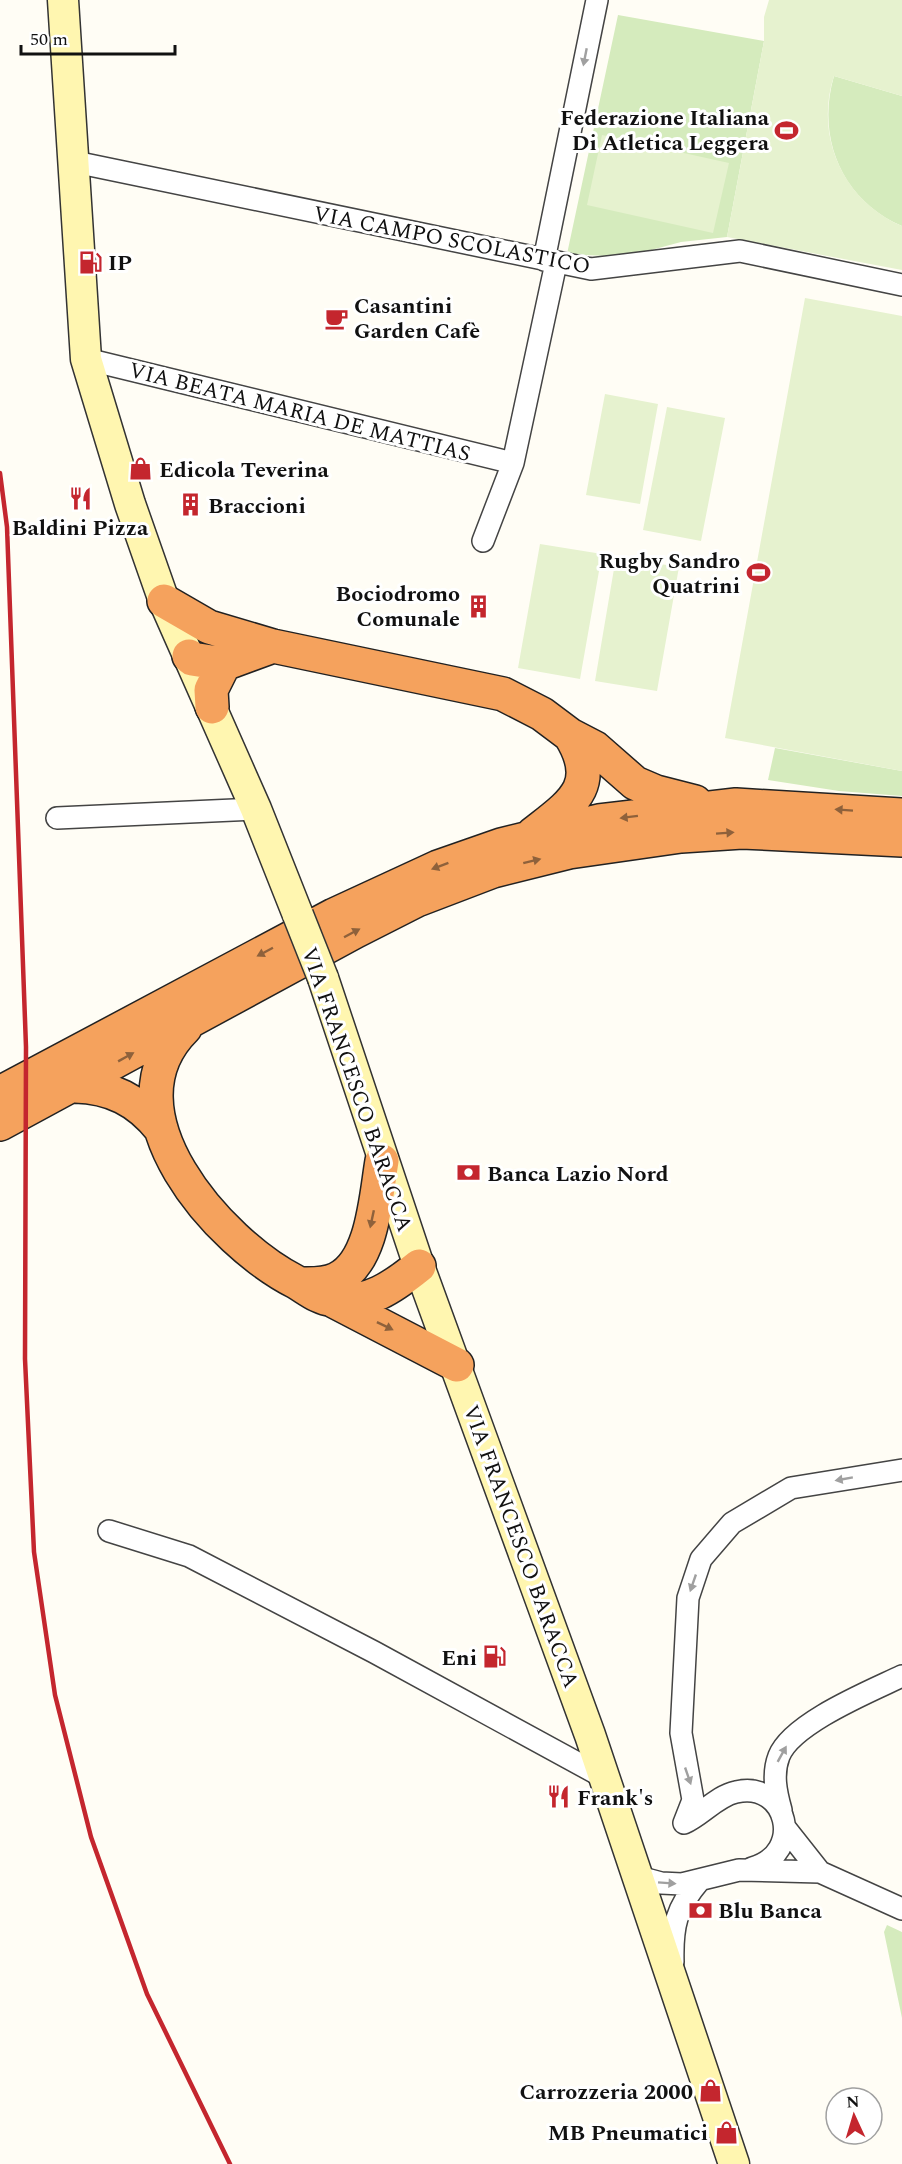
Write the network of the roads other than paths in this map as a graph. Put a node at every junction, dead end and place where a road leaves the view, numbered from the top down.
1 (63, 0) edge
2 (597, 0) edge
3 (75, 162) junction
4 (550, 262) junction
5 (902, 285) edge
6 (86, 359) junction
7 (513, 463) junction
8 (483, 541) dead end
9 (164, 601) joint
10 (194, 641) junction
11 (273, 646) junction
12 (224, 664) junction
13 (212, 706) junction
14 (570, 735) junction
15 (736, 805) junction
16 (256, 809) junction
17 (902, 815) edge
18 (57, 818) dead end
19 (527, 838) junction
20 (902, 840) edge
21 (201, 1016) junction
22 (75, 1086) junction
23 (0, 1093) edge
24 (0, 1124) edge
25 (161, 1129) junction
26 (382, 1161) junction
27 (419, 1266) junction
28 (339, 1287) junction
29 (456, 1365) junction
30 (902, 1470) edge
31 (109, 1531) dead end
32 (902, 1676) edge
33 (605, 1778) junction
34 (783, 1819) junction
35 (749, 1869) junction
36 (820, 1872) junction
37 (635, 1876) junction
38 (700, 1880) junction
39 (902, 1909) edge
40 (674, 1989) junction
41 (734, 2164) edge

1 - 3 main road
2 -> 4 street
3 - 4 street, VIA CAMPO SCOLASTICO
3 - 6 main road
4 - 5 street, VIA CAMPO SCOLASTICO
4 - 7 street
6 - 7 street, VIA BEATA MARIA DE MATTIAS
6 - 9 main road
7 - 8 street
9 - 10 highway
10 - 11 highway
10 - 12 highway
10 - 13 main road, VIA FRANCESCO BARACCA
11 - 12 highway
11 - 14 highway
12 - 13 highway
13 - 16 main road, VIA FRANCESCO BARACCA
14 - 15 highway
14 - 19 highway
17 -> 15 highway
15 -> 19 highway
16 - 18 street
16 - 26 main road, VIA FRANCESCO BARACCA, bridge
19 -> 23 highway
21 -> 20 highway
22 -> 21 highway
21 - 25 highway
22 - 24 highway
22 - 25 highway
25 - 28 highway
26 - 27 main road, VIA FRANCESCO BARACCA
26 -> 28 highway
27 - 28 highway
27 - 29 main road, VIA FRANCESCO BARACCA
28 -> 29 highway
29 - 33 main road, VIA FRANCESCO BARACCA
30 -> 34 street
31 - 33 street
34 -> 32 street
33 - 37 main road, VIA FRANCESCO BARACCA
34 - 35 street
34 - 36 street
35 - 36 street
35 - 38 street
36 - 39 street
37 -> 38 street
37 - 40 main road, VIA FRANCESCO BARACCA
38 - 40 street
40 - 41 main road, VIA FRANCESCO BARACCA

